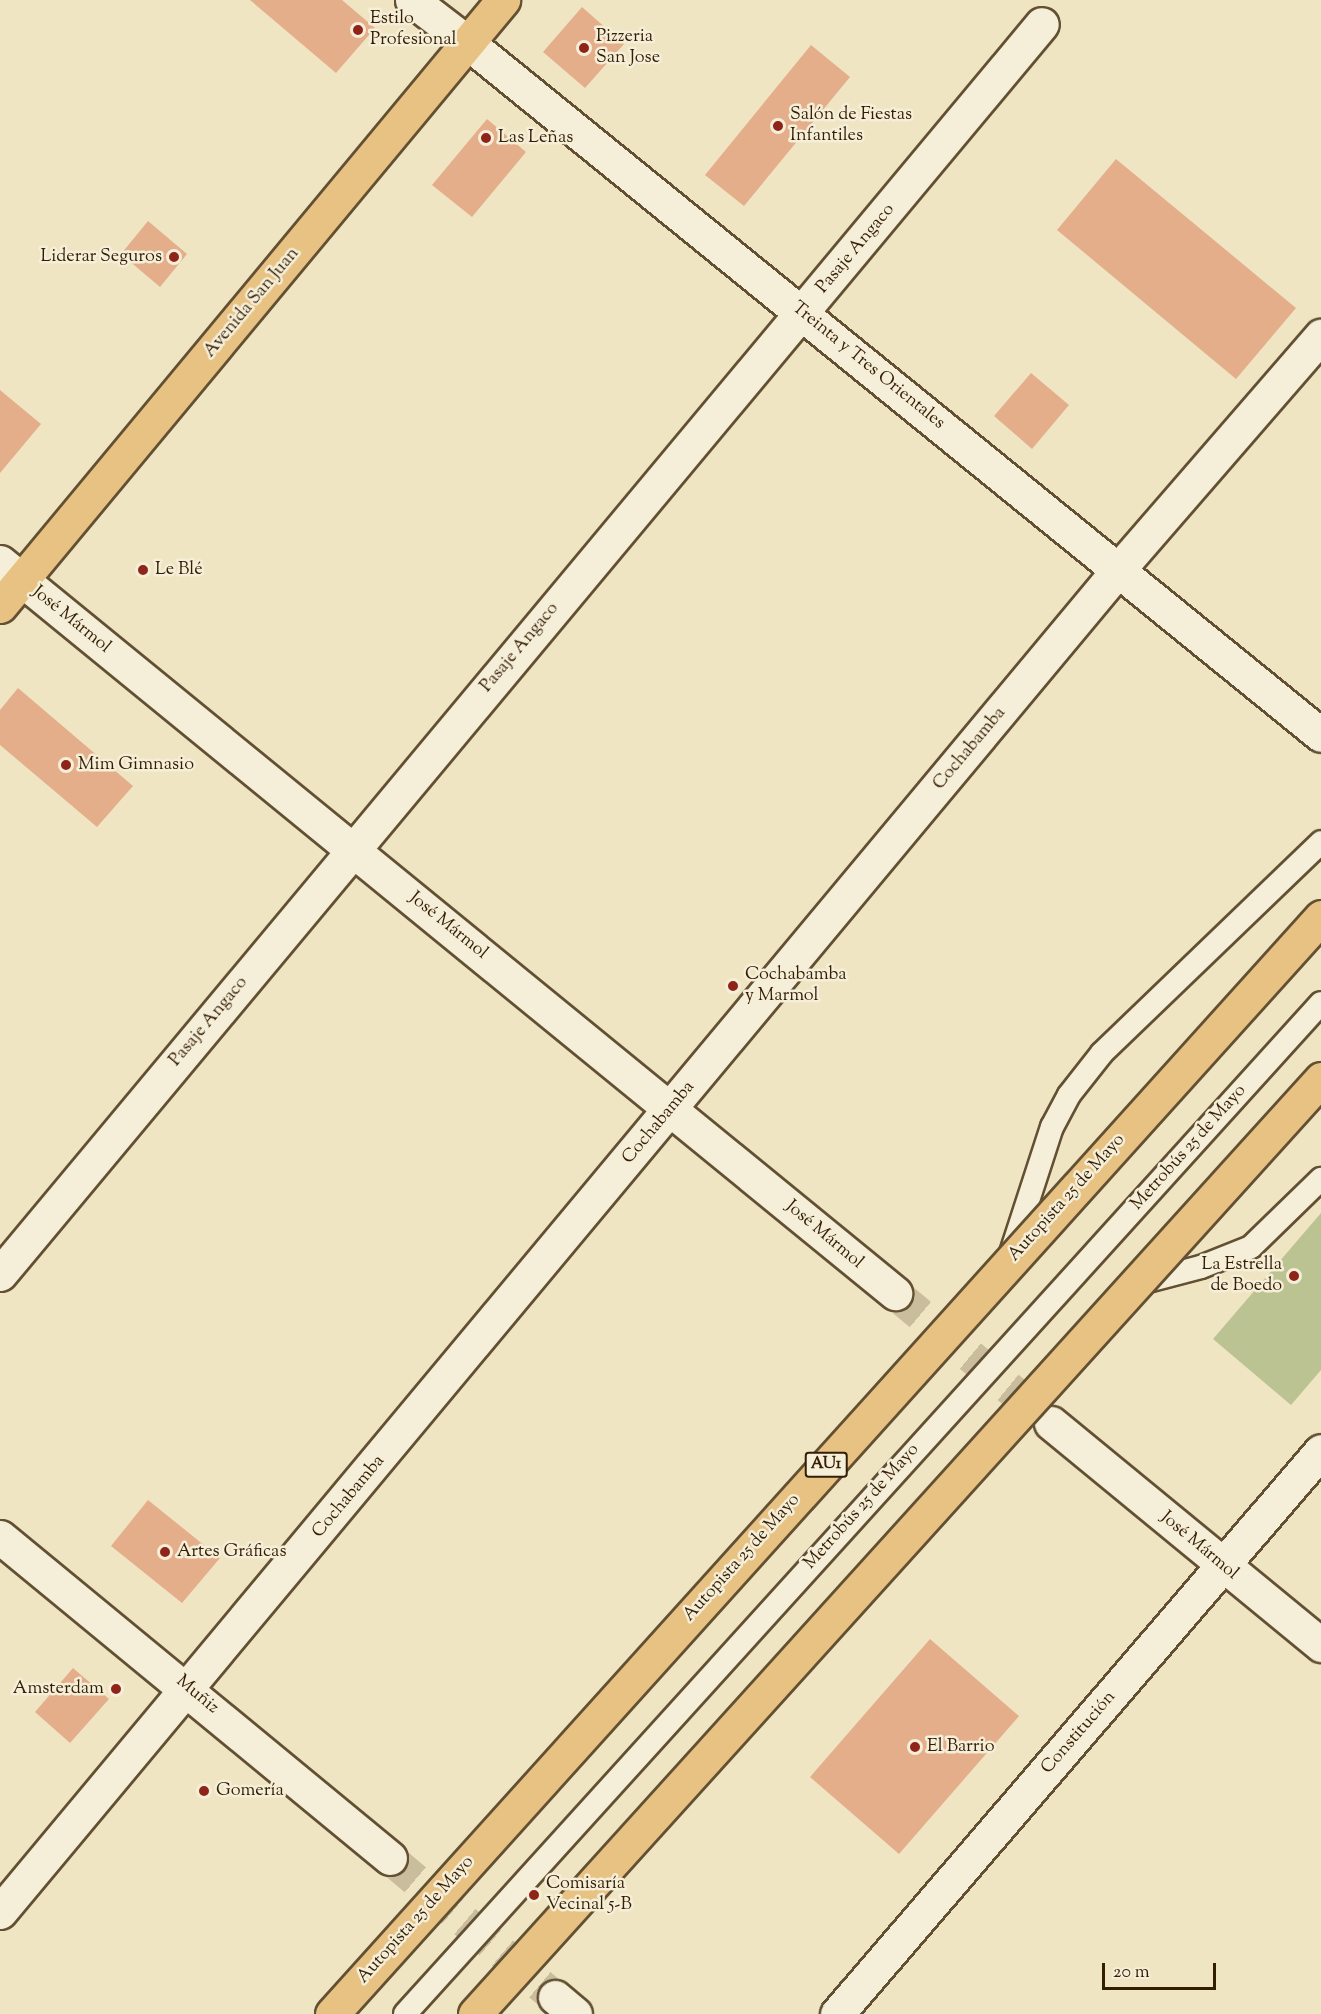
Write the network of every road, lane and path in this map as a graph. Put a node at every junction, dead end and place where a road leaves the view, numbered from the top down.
1 (412, 0) edge
2 (503, 0) edge
3 (1042, 24) dead end
4 (468, 43) junction
5 (803, 313) junction
6 (1321, 336) edge
7 (1118, 570) junction
8 (11, 571) edge
9 (0, 606) edge
10 (1321, 735) edge
11 (1321, 842) edge
12 (352, 848) junction
13 (1321, 917) edge
14 (1321, 1003) edge
15 (1321, 1080) edge
16 (672, 1108) junction
17 (1321, 1179) edge
18 (1007, 1264) junction
19 (0, 1274) edge
20 (1136, 1284) junction
21 (895, 1293) tunnel mouth
22 (1051, 1423) tunnel mouth
23 (1321, 1451) edge
24 (0, 1537) edge
25 (1223, 1566) junction
26 (1321, 1645) edge
27 (190, 1689) junction
28 (390, 1858) tunnel mouth
29 (0, 1912) edge
30 (332, 2014) edge
31 (405, 2014) edge
32 (475, 2014) edge
33 (837, 2014) edge

1 - 4 street, Treinta y Tres Orientales
2 - 4 main road, Avenida San Juan
3 - 5 street, Pasaje Angaco
4 - 5 street, Treinta y Tres Orientales
4 - 8 main road, Avenida San Juan
5 - 7 street, Treinta y Tres Orientales
5 - 12 street, Pasaje Angaco
6 - 7 street, Cochabamba
7 - 10 street, Treinta y Tres Orientales
7 - 16 street, Cochabamba
8 - 9 main road, Avenida San Juan
8 - 12 street, José Mármol
11 - 18 lane
12 - 16 street, José Mármol
12 - 19 street, Pasaje Angaco
13 - 18 main road, Autopista 25 de Mayo / AU1, bridge
14 - 31 lane, Metrobús 25 de Mayo, bridge
15 - 20 main road, bridge
16 - 21 street, José Mármol
16 - 27 street, Cochabamba
17 - 20 lane
18 - 30 main road, Autopista 25 de Mayo / AU1, bridge
20 - 32 main road, bridge
22 - 25 street, José Mármol
23 - 25 street, Constitución
24 - 27 street, Muñiz
25 - 26 street, José Mármol
25 - 33 street, Constitución
27 - 28 street, Muñiz
27 - 29 street, Cochabamba

